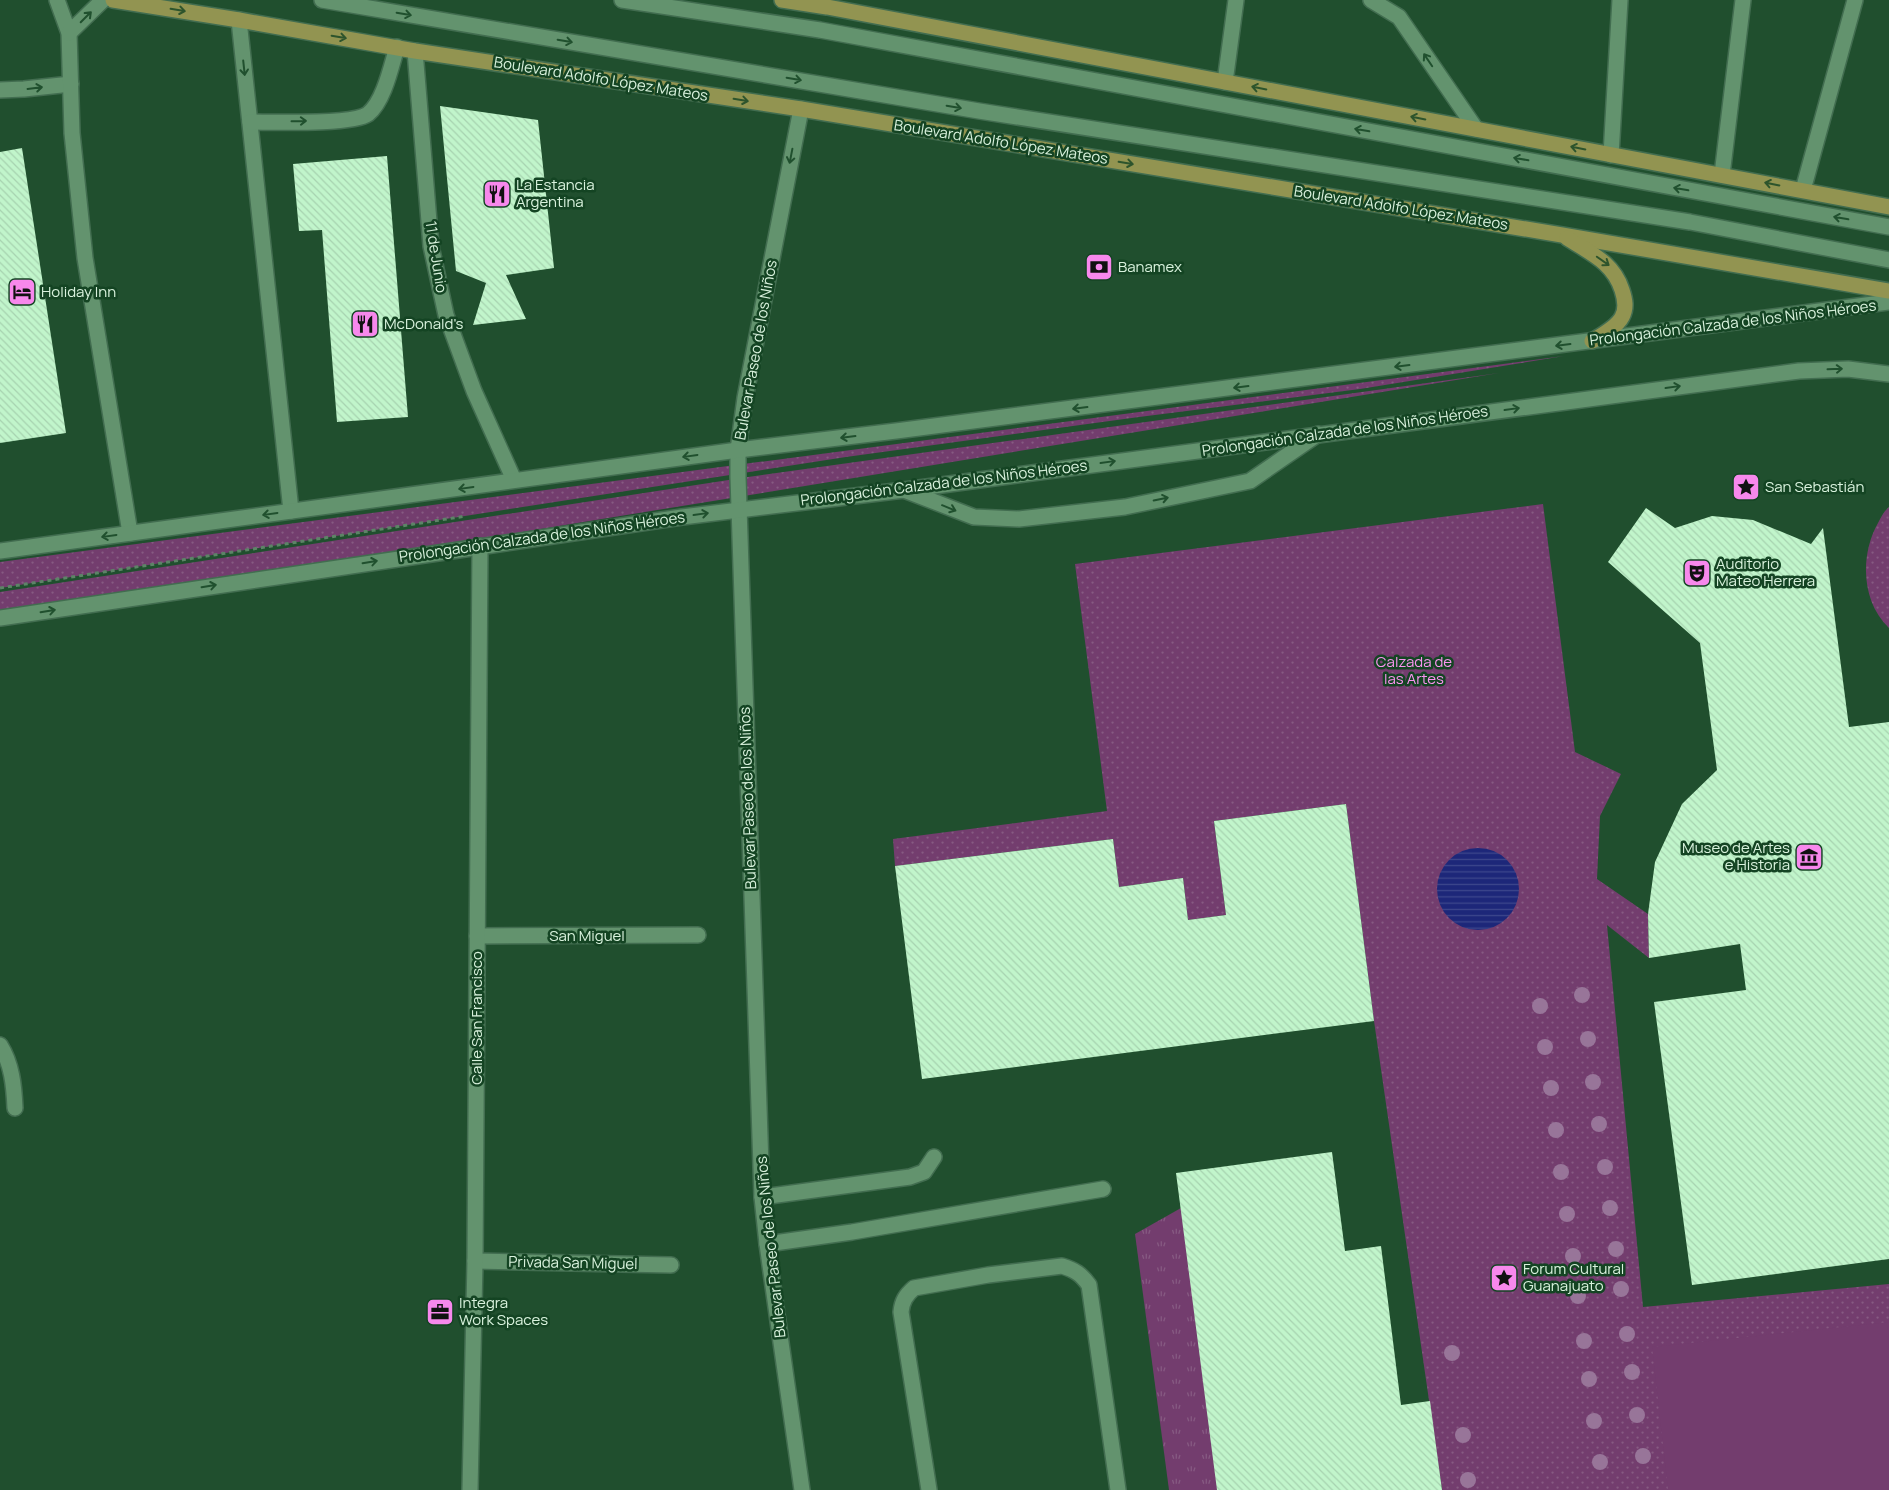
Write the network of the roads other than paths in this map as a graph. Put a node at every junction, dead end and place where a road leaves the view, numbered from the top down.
1 (57, 0) edge
2 (103, 0) edge
3 (113, 0) edge
4 (322, 0) edge
5 (622, 0) edge
6 (782, 0) edge
7 (1236, 0) edge
8 (1371, 0) edge
9 (1620, 0) edge
10 (1743, 0) edge
11 (1855, 0) edge
12 (829, 3) edge
13 (239, 20) junction
14 (69, 33) junction
15 (397, 48) junction
16 (415, 51) junction
17 (1225, 82) junction
18 (71, 84) junction
19 (0, 90) edge
20 (801, 108) junction
21 (250, 122) junction
22 (1476, 129) junction
23 (1611, 155) junction
24 (1722, 175) junction
25 (1803, 190) junction
26 (1889, 207) edge
27 (1889, 227) edge
28 (1562, 235) junction
29 (1889, 260) edge
30 (1889, 291) edge
31 (1889, 302) edge
32 (1592, 341) junction
33 (1889, 374) edge
34 (1318, 434) junction
35 (738, 450) junction
36 (514, 480) junction
37 (904, 490) junction
38 (738, 509) junction
39 (291, 511) junction
40 (130, 533) junction
41 (480, 546) junction
42 (0, 551) edge
43 (0, 618) edge
44 (477, 936) junction
45 (698, 936) dead end
46 (0, 1045) edge
47 (15, 1108) dead end
48 (934, 1157) dead end
49 (1104, 1189) dead end
50 (762, 1197) junction
51 (767, 1244) junction
52 (475, 1261) junction
53 (672, 1264) dead end
54 (470, 1490) edge
55 (802, 1490) edge
56 (929, 1490) edge
57 (1118, 1490) edge

1 - 14 street
14 -> 2 street
3 -> 13 main road, Boulevard Adolfo López Mateos
4 -> 29 street
27 -> 5 street
6 - 12 main road
7 - 17 street
22 -> 8 street
9 - 23 street
10 - 24 street
11 - 25 street
12 - 17 main road
13 -> 15 main road, Boulevard Adolfo López Mateos
13 -> 21 street
14 - 18 street
15 - 16 main road, Boulevard Adolfo López Mateos
21 -> 15 street
16 -> 20 main road, Boulevard Adolfo López Mateos
16 - 36 street, 11 de Junio
22 -> 17 main road
19 -> 18 street
18 - 40 street
20 -> 28 main road, Boulevard Adolfo López Mateos
20 -> 35 street, Bulevar Paseo de los Niños
21 - 39 street
23 -> 22 main road
23 - 24 main road
25 -> 24 main road
25 - 26 main road
28 - 30 main road, Boulevard Adolfo López Mateos
28 -> 32 main road
31 - 32 street, Prolongación Calzada de los Niños Héroes
32 -> 35 street, Prolongación Calzada de los Niños Héroes
34 -> 33 street, Prolongación Calzada de los Niños Héroes
37 -> 34 street, Prolongación Calzada de los Niños Héroes
37 -> 34 street
35 -> 36 street, Prolongación Calzada de los Niños Héroes
35 - 38 street, Bulevar Paseo de los Niños
36 -> 39 street, Prolongación Calzada de los Niños Héroes
37 - 38 street, Prolongación Calzada de los Niños Héroes
41 -> 38 street, Prolongación Calzada de los Niños Héroes
38 - 50 street, Bulevar Paseo de los Niños
39 -> 40 street, Prolongación Calzada de los Niños Héroes
40 -> 42 street, Prolongación Calzada de los Niños Héroes
43 -> 41 street, Prolongación Calzada de los Niños Héroes
41 - 44 street, Calle San Francisco
44 - 45 street, San Miguel
44 - 52 street, Calle San Francisco
46 - 47 street
48 - 50 street
49 - 51 street
50 - 51 street, Bulevar Paseo de los Niños
51 - 55 street, Bulevar Paseo de los Niños
52 - 53 street, Privada San Miguel
52 - 54 street, Calle San Francisco
56 - 57 street

